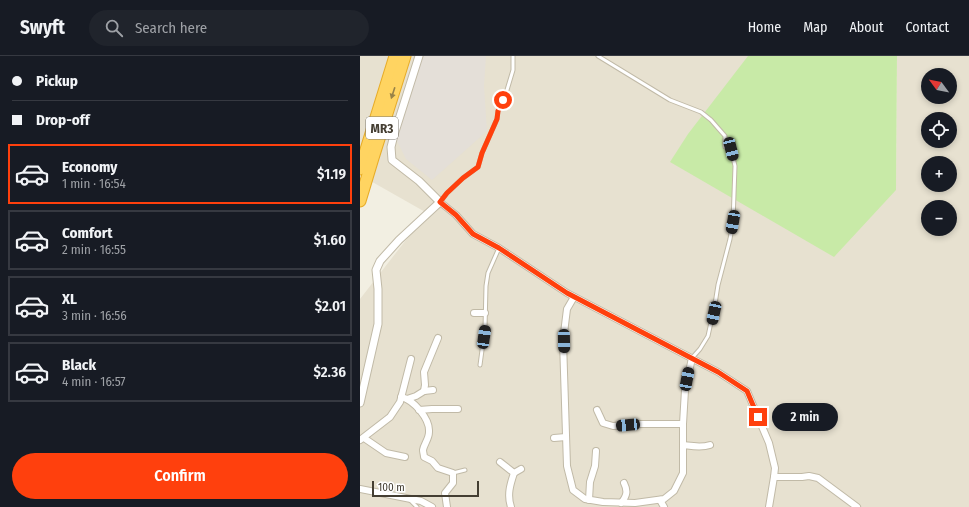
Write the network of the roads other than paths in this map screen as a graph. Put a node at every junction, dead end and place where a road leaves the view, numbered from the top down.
1 (395, 56) edge
2 (405, 56) edge
3 (419, 56) edge
4 (512, 56) edge
5 (598, 56) edge
6 (360, 169) edge
7 (360, 201) edge
8 (440, 202) junction
9 (499, 248) junction
10 (574, 297) junction
11 (474, 313) dead end
12 (485, 313) junction
13 (438, 338) dead end
14 (692, 358) junction
15 (411, 359) dead end
16 (480, 365) dead end
17 (433, 390) dead end
18 (424, 391) junction
19 (404, 398) junction
20 (360, 403) edge
21 (458, 409) dead end
22 (419, 410) junction
23 (597, 410) dead end
24 (683, 424) junction
25 (566, 437) junction
26 (554, 438) dead end
27 (362, 439) edge
28 (683, 445) junction
29 (710, 445) dead end
30 (596, 451) dead end
31 (405, 457) dead end
32 (500, 462) dead end
33 (522, 469) dead end
34 (465, 470) dead end
35 (454, 473) junction
36 (514, 473) junction
37 (774, 477) junction
38 (624, 483) dead end
39 (360, 489) edge
40 (599, 495) dead end
41 (407, 498) junction
42 (592, 500) junction
43 (660, 500) junction
44 (621, 502) junction
45 (417, 507) edge
46 (432, 507) edge
47 (446, 507) edge
48 (511, 507) edge
49 (664, 507) edge
50 (768, 507) edge
51 (857, 507) edge

1 - 6 highway, MR3
2 -> 7 highway, MR3
3 - 8 street
4 - 8 lane
5 - 14 lane
8 - 9 street
8 - 20 street
9 - 10 street
9 - 12 lane
10 - 14 street
10 - 25 street
11 - 12 street
12 - 16 lane
13 - 18 street
14 - 24 street
14 - 37 street
15 - 19 street
17 - 18 street
18 - 19 street
19 - 22 street
19 - 27 street
21 - 22 street
22 - 35 street
23 - 24 street
24 - 28 street
25 - 26 street
25 - 42 street
27 - 31 street
28 - 29 street
28 - 43 street
30 - 42 street
32 - 36 street
33 - 36 street
34 - 35 lane
35 - 47 street
36 - 48 street
37 - 50 street
37 - 51 street
38 - 44 street
39 - 41 street
40 - 42 street
41 - 45 lane
41 - 46 street
42 - 44 street
43 - 44 street
43 - 49 street

